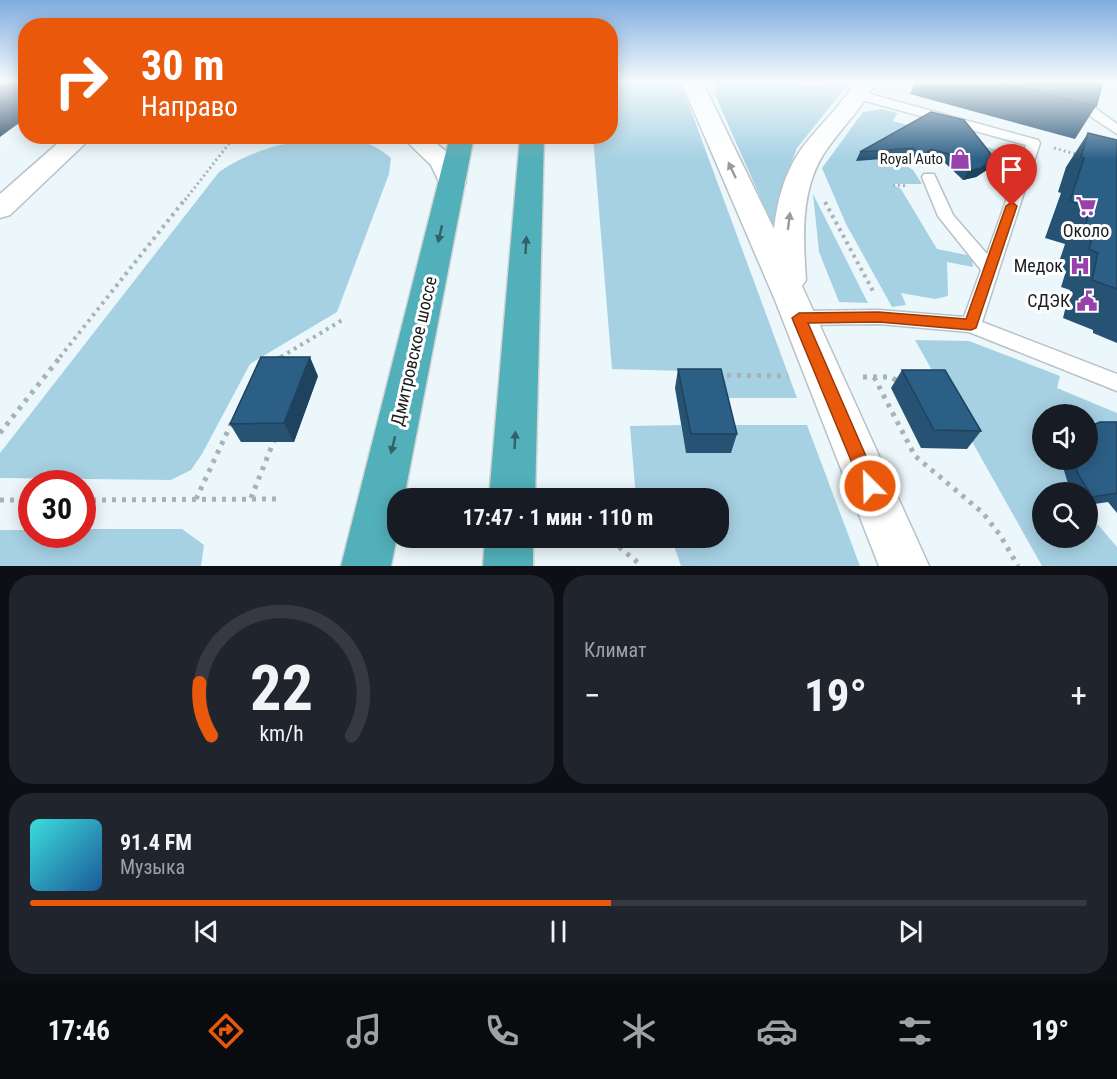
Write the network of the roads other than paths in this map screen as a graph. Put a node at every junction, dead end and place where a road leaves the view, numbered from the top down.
1 (703, 107) edge
2 (847, 107) edge
3 (922, 107) edge
4 (1078, 107) edge
5 (1117, 130) edge
6 (72, 144) edge
7 (422, 144) edge
8 (460, 144) edge
9 (532, 144) edge
10 (929, 177) dead end
11 (452, 182) junction
12 (0, 209) edge
13 (990, 269) junction
14 (795, 309) junction
15 (971, 325) junction
16 (1117, 383) edge
17 (513, 488) edge
18 (508, 548) edge
19 (366, 566) edge
20 (507, 566) edge
21 (904, 566) edge

14 -> 1 street
14 -> 2 street
3 - 13 lane
4 - 5 lane
6 - 12 street
7 - 11 street
8 - 11 highway, Дмитровское шоссе
17 -> 9 highway
10 - 13 lane
11 -> 19 highway, Дмитровское шоссе
13 - 15 lane
14 - 15 lane
14 - 21 street
15 - 16 lane
18 - 20 highway

